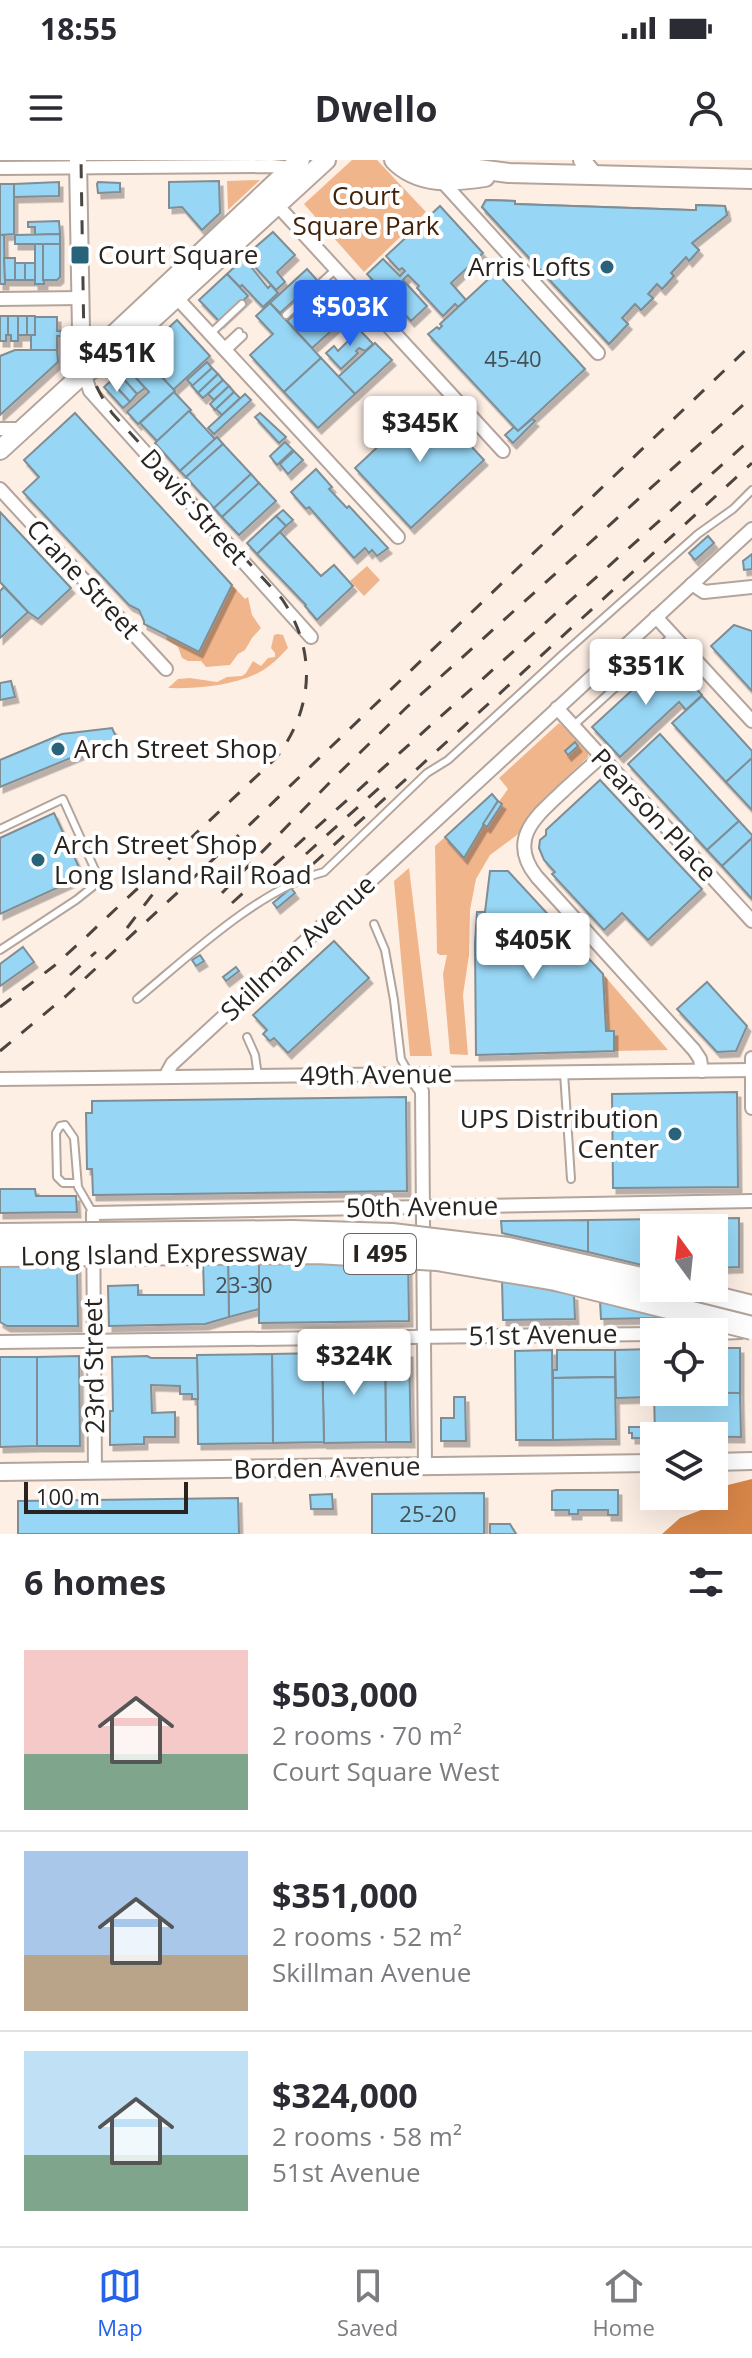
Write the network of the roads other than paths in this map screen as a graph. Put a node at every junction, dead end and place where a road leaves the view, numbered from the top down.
1 (326, 160) edge
2 (394, 160) edge
3 (415, 160) edge
4 (582, 160) edge
5 (78, 164) edge
6 (295, 164) edge
7 (0, 168) edge
8 (509, 173) junction
9 (595, 176) junction
10 (440, 179) junction
11 (752, 179) edge
12 (277, 205) junction
13 (336, 269) junction
14 (81, 298) junction
15 (177, 298) junction
16 (0, 299) edge
17 (242, 304) dead end
18 (286, 315) dead end
19 (210, 334) junction
20 (241, 334) dead end
21 (225, 349) junction
22 (598, 353) dead end
23 (84, 373) junction
24 (0, 429) edge
25 (22, 429) junction
26 (0, 450) edge
27 (503, 451) dead end
28 (0, 489) edge
29 (752, 490) edge
30 (752, 529) edge
31 (398, 537) dead end
32 (692, 584) junction
33 (752, 587) edge
34 (656, 617) junction
35 (673, 635) junction
36 (311, 637) dead end
37 (166, 669) dead end
38 (557, 708) junction
39 (752, 721) edge
40 (573, 726) junction
41 (601, 757) junction
42 (0, 829) edge
43 (752, 921) edge
44 (374, 924) dead end
45 (0, 950) edge
46 (137, 999) dead end
47 (247, 1037) dead end
48 (752, 1058) edge
49 (752, 1070) edge
50 (702, 1071) junction
51 (564, 1073) junction
52 (410, 1075) junction
53 (258, 1076) junction
54 (165, 1077) junction
55 (0, 1079) edge
56 (752, 1108) edge
57 (571, 1179) dead end
58 (77, 1183) junction
59 (752, 1201) edge
60 (423, 1207) junction
61 (93, 1213) junction
62 (0, 1235) edge
63 (0, 1255) edge
64 (640, 1279) edge
65 (728, 1301) edge
66 (752, 1307) edge
67 (752, 1330) edge
68 (728, 1332) edge
69 (640, 1334) edge
70 (425, 1337) junction
71 (94, 1340) junction
72 (0, 1342) edge
73 (752, 1461) edge
74 (728, 1462) edge
75 (640, 1463) edge
76 (425, 1467) junction
77 (95, 1471) junction
78 (0, 1472) edge

1 - 12 main road
2 - 10 main road
3 - 8 main road
4 - 9 main road
5 - 6 street
5 - 7 street
5 - 14 main road
6 - 23 main road
8 - 9 main road
8 - 10 main road
9 - 11 main road
10 - 22 street
12 - 13 street
12 - 15 main road
13 - 18 lane
13 - 27 street
14 - 16 street
14 - 23 main road
15 - 19 street
15 - 23 main road
17 - 19 lane
19 - 21 street
20 - 21 lane
21 - 31 street
23 - 25 main road
23 - 36 street, Davis Street
24 - 25 street
25 - 26 main road
28 - 37 street, Crane Street
29 - 46 lane
30 - 32 street, Skillman Avenue
32 - 33 street
32 - 34 street, Skillman Avenue
34 - 35 street
34 - 38 street, Skillman Avenue
35 - 39 street
35 - 40 lane
38 - 40 street, Pearson Place
38 - 54 street, Skillman Avenue
40 - 41 street, Pearson Place
41 - 43 street, Pearson Place
41 - 50 street
42 - 45 lane
44 - 52 lane
47 - 53 lane
48 - 49 street
49 - 50 street, 49th Avenue
49 - 56 street
50 - 51 street, 49th Avenue
51 - 52 street, 49th Avenue
51 - 57 lane
52 - 53 street, 49th Avenue
52 - 60 street
53 - 54 street, 49th Avenue
54 - 55 street, 49th Avenue, bridge
58 - 58 lane
58 - 61 lane
59 - 60 street, 50th Avenue
60 - 61 street, 50th Avenue
60 - 70 street
61 - 71 street, 23rd Street
62 - 64 highway, Long Island Expressway / I 495, bridge
63 - 67 highway, Long Island Expressway / I 495, bridge
65 - 66 highway
67 - 68 street
69 - 70 street, 51st Avenue
70 - 71 street, 51st Avenue
70 - 76 street
71 - 72 street, 51st Avenue
71 - 77 street, 23rd Street
73 - 74 main road
75 - 76 main road, Borden Avenue
76 - 77 main road, Borden Avenue
77 - 78 main road, Borden Avenue

